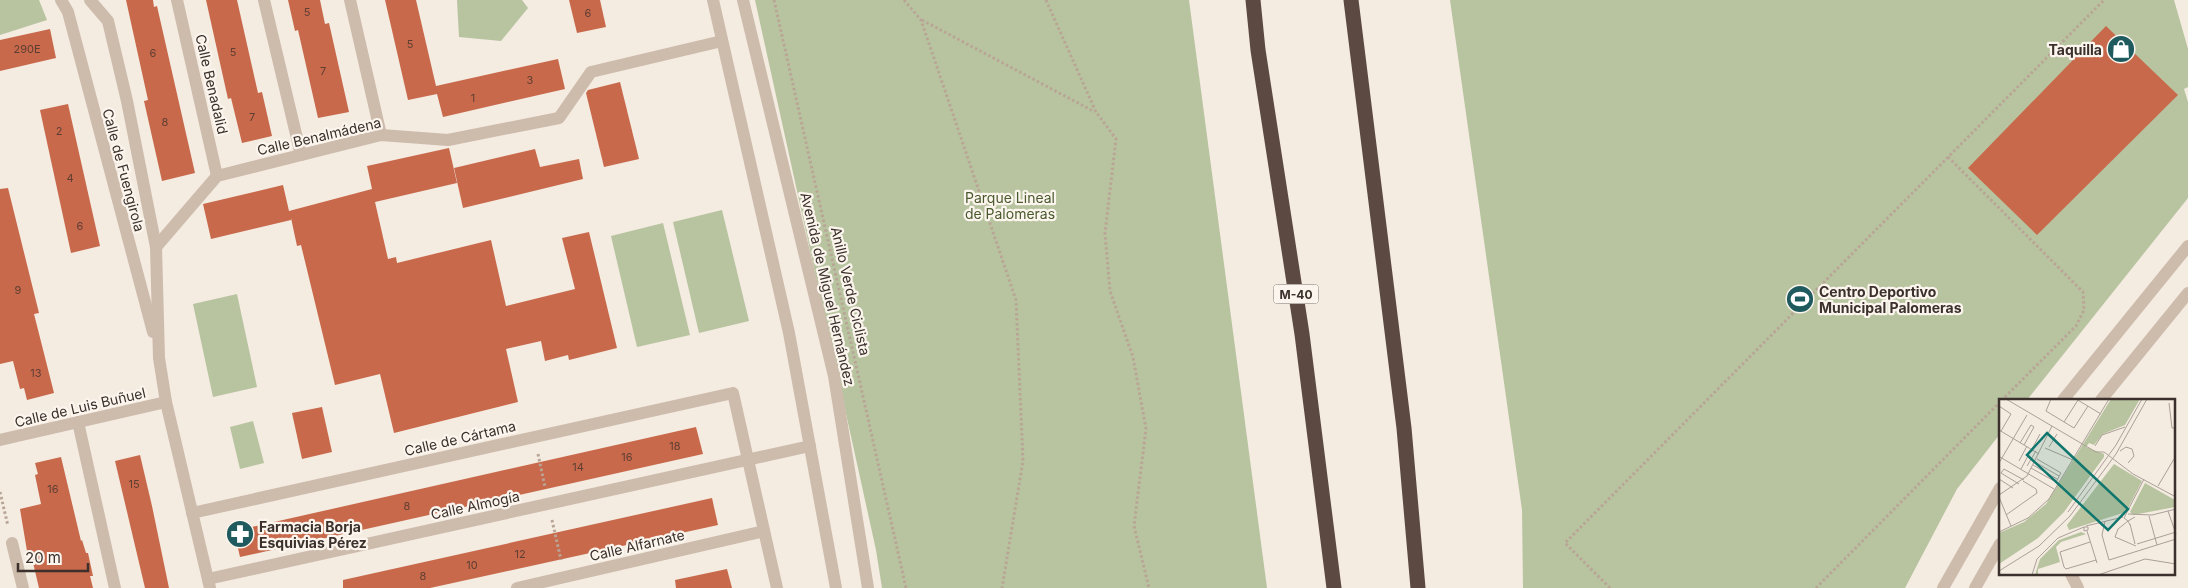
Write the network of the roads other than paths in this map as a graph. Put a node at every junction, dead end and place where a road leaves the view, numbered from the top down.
1 (61, 0) edge
2 (90, 0) edge
3 (177, 0) edge
4 (264, 0) edge
5 (350, 0) edge
6 (713, 0) edge
7 (743, 0) edge
8 (1253, 0) edge
9 (1351, 0) edge
10 (722, 41) junction
11 (381, 135) junction
12 (301, 155) junction
13 (217, 176) junction
14 (2188, 246) edge
15 (156, 247) junction
16 (2188, 292) edge
17 (158, 349) junction
18 (2064, 399) edge
19 (2103, 399) edge
20 (166, 402) junction
21 (78, 422) junction
22 (0, 440) edge
23 (810, 446) junction
24 (748, 460) junction
25 (1999, 490) edge
26 (192, 513) junction
27 (764, 531) junction
28 (12, 543) road end
29 (1999, 546) edge
30 (2072, 576) edge
31 (209, 584) edge
32 (23, 588) edge
33 (115, 588) edge
34 (517, 588) edge
35 (777, 588) edge
36 (836, 588) edge
37 (868, 588) edge
38 (1334, 588) edge
39 (1418, 588) edge
40 (1943, 588) edge
41 (1975, 588) edge
42 (2078, 588) edge

1 - 17 street, Calle de Fuengirola
2 - 15 street, Calle de Fuengirola
3 - 13 street, Calle Benadalid
4 - 12 street
5 - 11 street
6 - 10 street
7 - 37 street, Avenida de Miguel Hernández
8 - 38 highway, M-40
9 - 39 highway
10 - 11 street, Calle Benalmádena
10 - 23 street
11 - 12 street, Calle Benalmádena
12 - 13 street, Calle Benalmádena
13 - 15 street
14 - 18 street
15 - 17 street, Calle de Fuengirola
16 - 19 street
17 - 20 street, Calle de Fuengirola
20 - 21 street, Calle de Luis Buñuel
20 - 26 street, Calle de Fuengirola
21 - 22 street, Calle de Luis Buñuel
21 - 33 street
23 - 24 street, Calle Almogía
23 - 36 street
24 - 26 street, Calle de Cártama
24 - 27 street
24 - 31 street, Calle Almogía
25 - 40 street
26 - 31 street, Calle de Fuengirola
27 - 34 street, Calle Alfarnate
27 - 35 street
28 - 32 street
29 - 41 street
30 - 42 street

